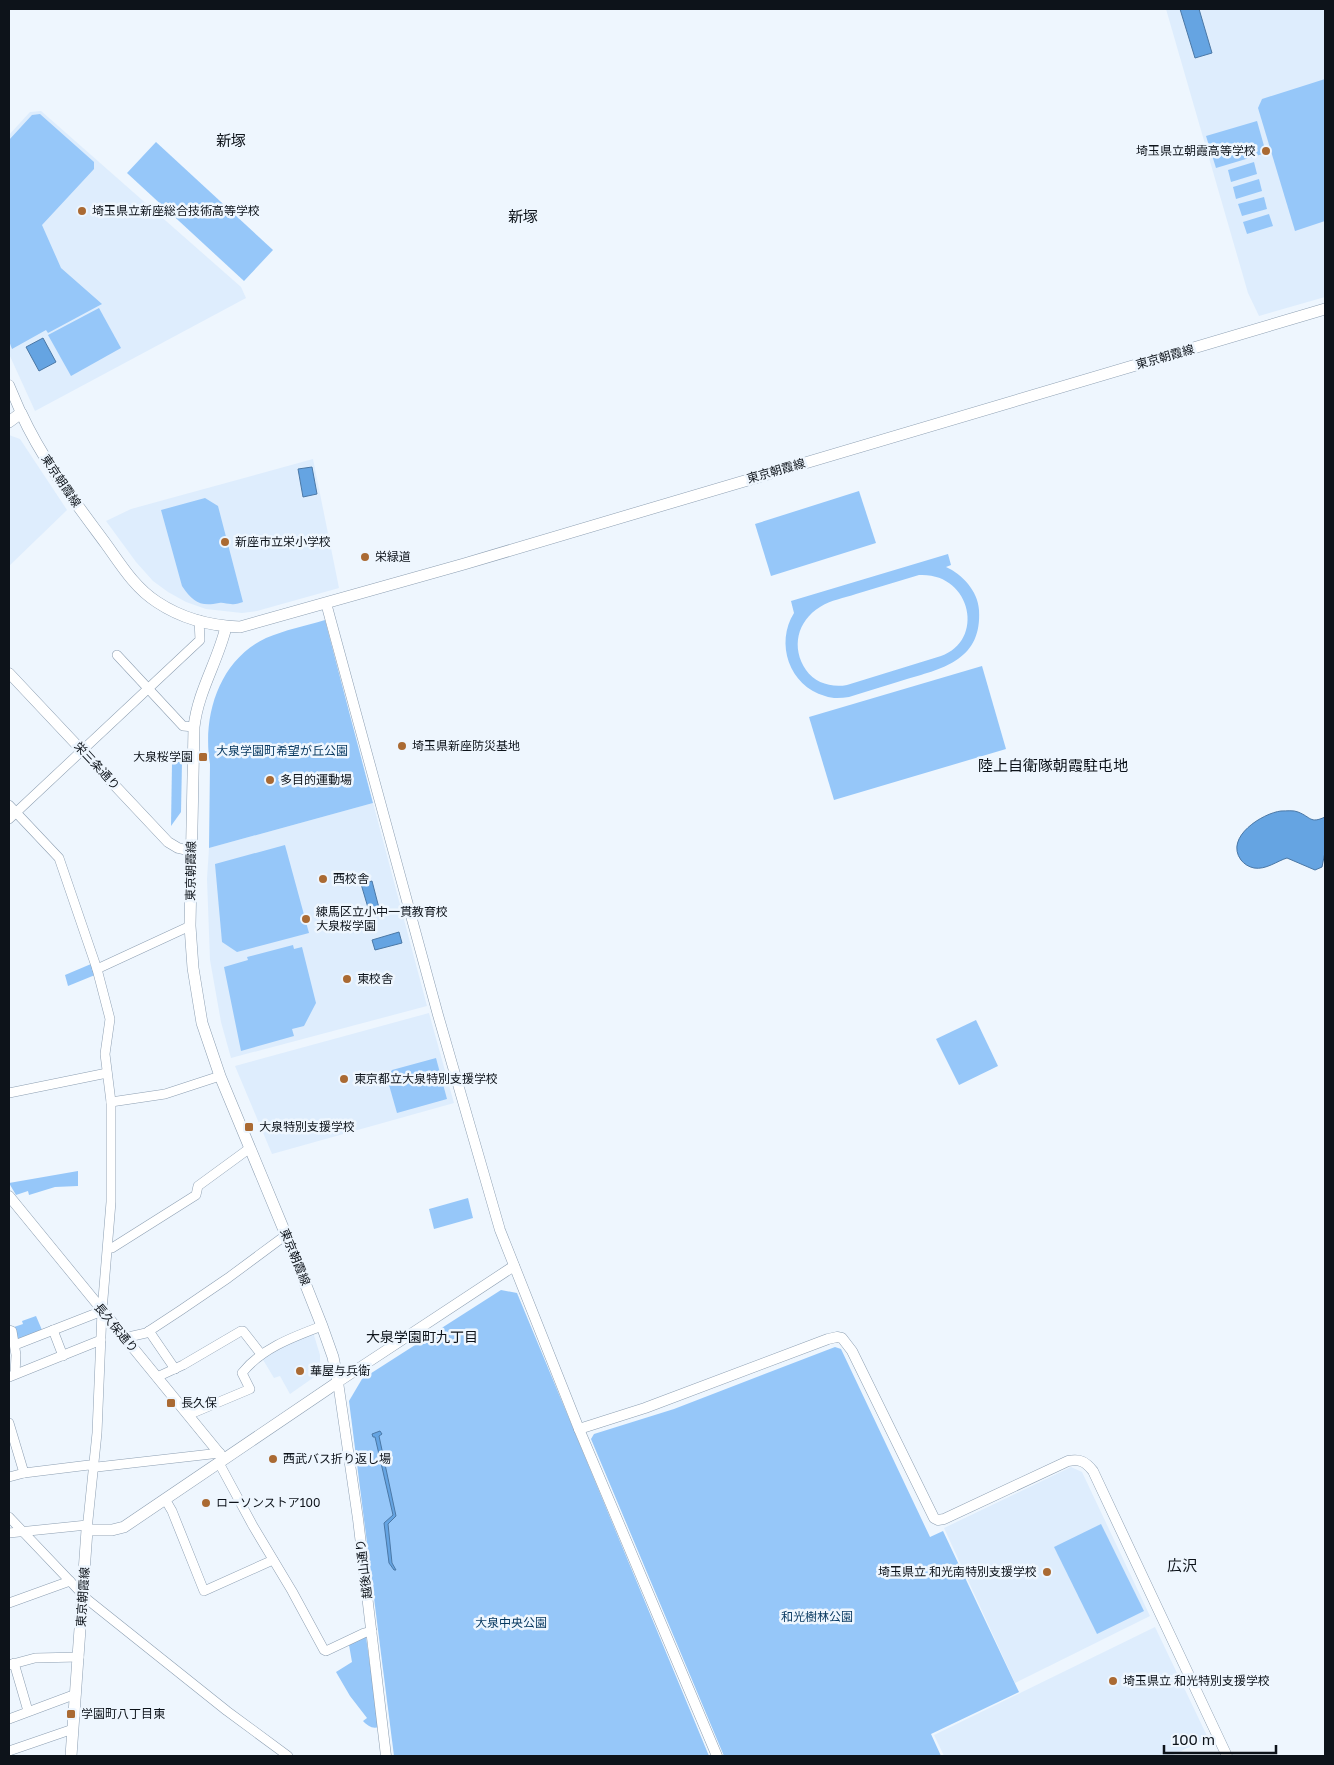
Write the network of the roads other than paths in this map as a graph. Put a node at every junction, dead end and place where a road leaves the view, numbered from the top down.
1 (1325, 309) edge
2 (10, 388) edge
3 (21, 412) junction
4 (9, 422) edge
5 (326, 603) junction
6 (198, 620) junction
7 (226, 627) junction
8 (117, 655) dead end
9 (9, 673) edge
10 (148, 689) junction
11 (194, 727) junction
12 (82, 750) junction
13 (9, 805) edge
14 (12, 815) edge
15 (191, 851) junction
16 (190, 926) junction
17 (97, 969) junction
18 (107, 1073) junction
19 (220, 1076) junction
20 (9, 1093) edge
21 (111, 1102) junction
22 (250, 1148) junction
23 (9, 1196) edge
24 (286, 1235) junction
25 (108, 1248) junction
26 (514, 1266) junction
27 (102, 1311) junction
28 (322, 1326) junction
29 (9, 1330) edge
30 (53, 1330) junction
31 (149, 1331) junction
32 (124, 1338) junction
33 (101, 1340) junction
34 (15, 1345) junction
35 (261, 1354) junction
36 (63, 1356) junction
37 (175, 1369) junction
38 (12, 1376) edge
39 (157, 1377) junction
40 (338, 1382) junction
41 (188, 1415) junction
42 (9, 1422) edge
43 (579, 1429) junction
44 (221, 1459) junction
45 (93, 1466) junction
46 (24, 1473) junction
47 (9, 1477) edge
48 (165, 1499) junction
49 (9, 1517) edge
50 (87, 1528) junction
51 (22, 1532) junction
52 (9, 1533) edge
53 (273, 1560) junction
54 (70, 1581) junction
55 (83, 1595) junction
56 (9, 1603) edge
57 (372, 1631) junction
58 (79, 1657) junction
59 (11, 1664) edge
60 (76, 1694) junction
61 (28, 1711) junction
62 (9, 1718) edge
63 (73, 1729) junction
64 (9, 1751) edge
65 (71, 1756) edge
66 (288, 1756) edge
67 (386, 1756) edge
68 (718, 1756) edge
69 (1227, 1756) edge

1 - 5 main road, 東京朝霞線
2 - 3 street
3 - 4 main road
3 - 6 main road, 東京朝霞線
5 - 7 main road, 東京朝霞線
5 - 26 street
6 - 7 main road, 東京朝霞線
6 - 10 street
7 - 11 main road, 東京朝霞線
8 - 10 street
9 - 12 street, 栄三条通り
10 - 11 street
10 - 12 street
11 - 15 main road, 東京朝霞線
12 - 14 street
12 - 15 street, 栄三条通り
13 - 14 street
14 - 17 street
15 - 16 main road, 東京朝霞線
16 - 17 street
16 - 19 main road, 東京朝霞線
17 - 18 street
18 - 20 street
18 - 21 street
19 - 21 street
19 - 22 main road, 東京朝霞線
21 - 25 street
22 - 24 main road, 東京朝霞線
22 - 25 street
23 - 27 street, 長久保通り
24 - 28 main road, 東京朝霞線
24 - 31 street
25 - 27 street
26 - 40 street
26 - 43 street
27 - 30 street
27 - 32 street, 長久保通り
27 - 33 street
28 - 35 street
28 - 40 main road, 東京朝霞線
29 - 34 street
30 - 34 street
30 - 36 street
31 - 32 street
31 - 37 street
32 - 39 street, 長久保通り
33 - 36 street
33 - 45 street
34 - 38 street
35 - 37 street
35 - 41 street
36 - 38 street
37 - 39 street
39 - 41 street, 長久保通り
40 - 44 main road
40 - 57 street, 越後山通り
41 - 44 street, 長久保通り
42 - 46 street
43 - 68 street
43 - 69 street
44 - 45 street
44 - 48 main road
44 - 53 street
45 - 46 street
45 - 50 street
46 - 47 street
48 - 50 main road
48 - 53 street
49 - 51 street
50 - 51 street
50 - 55 main road, 東京朝霞線
51 - 52 street
51 - 54 street
53 - 57 street
54 - 55 street
54 - 56 street
55 - 58 main road, 東京朝霞線
55 - 66 street
57 - 67 street, 越後山通り
58 - 59 street
58 - 60 main road, 東京朝霞線
59 - 61 street
60 - 61 street
60 - 63 main road, 東京朝霞線
61 - 62 street
63 - 64 street
63 - 65 main road, 東京朝霞線

